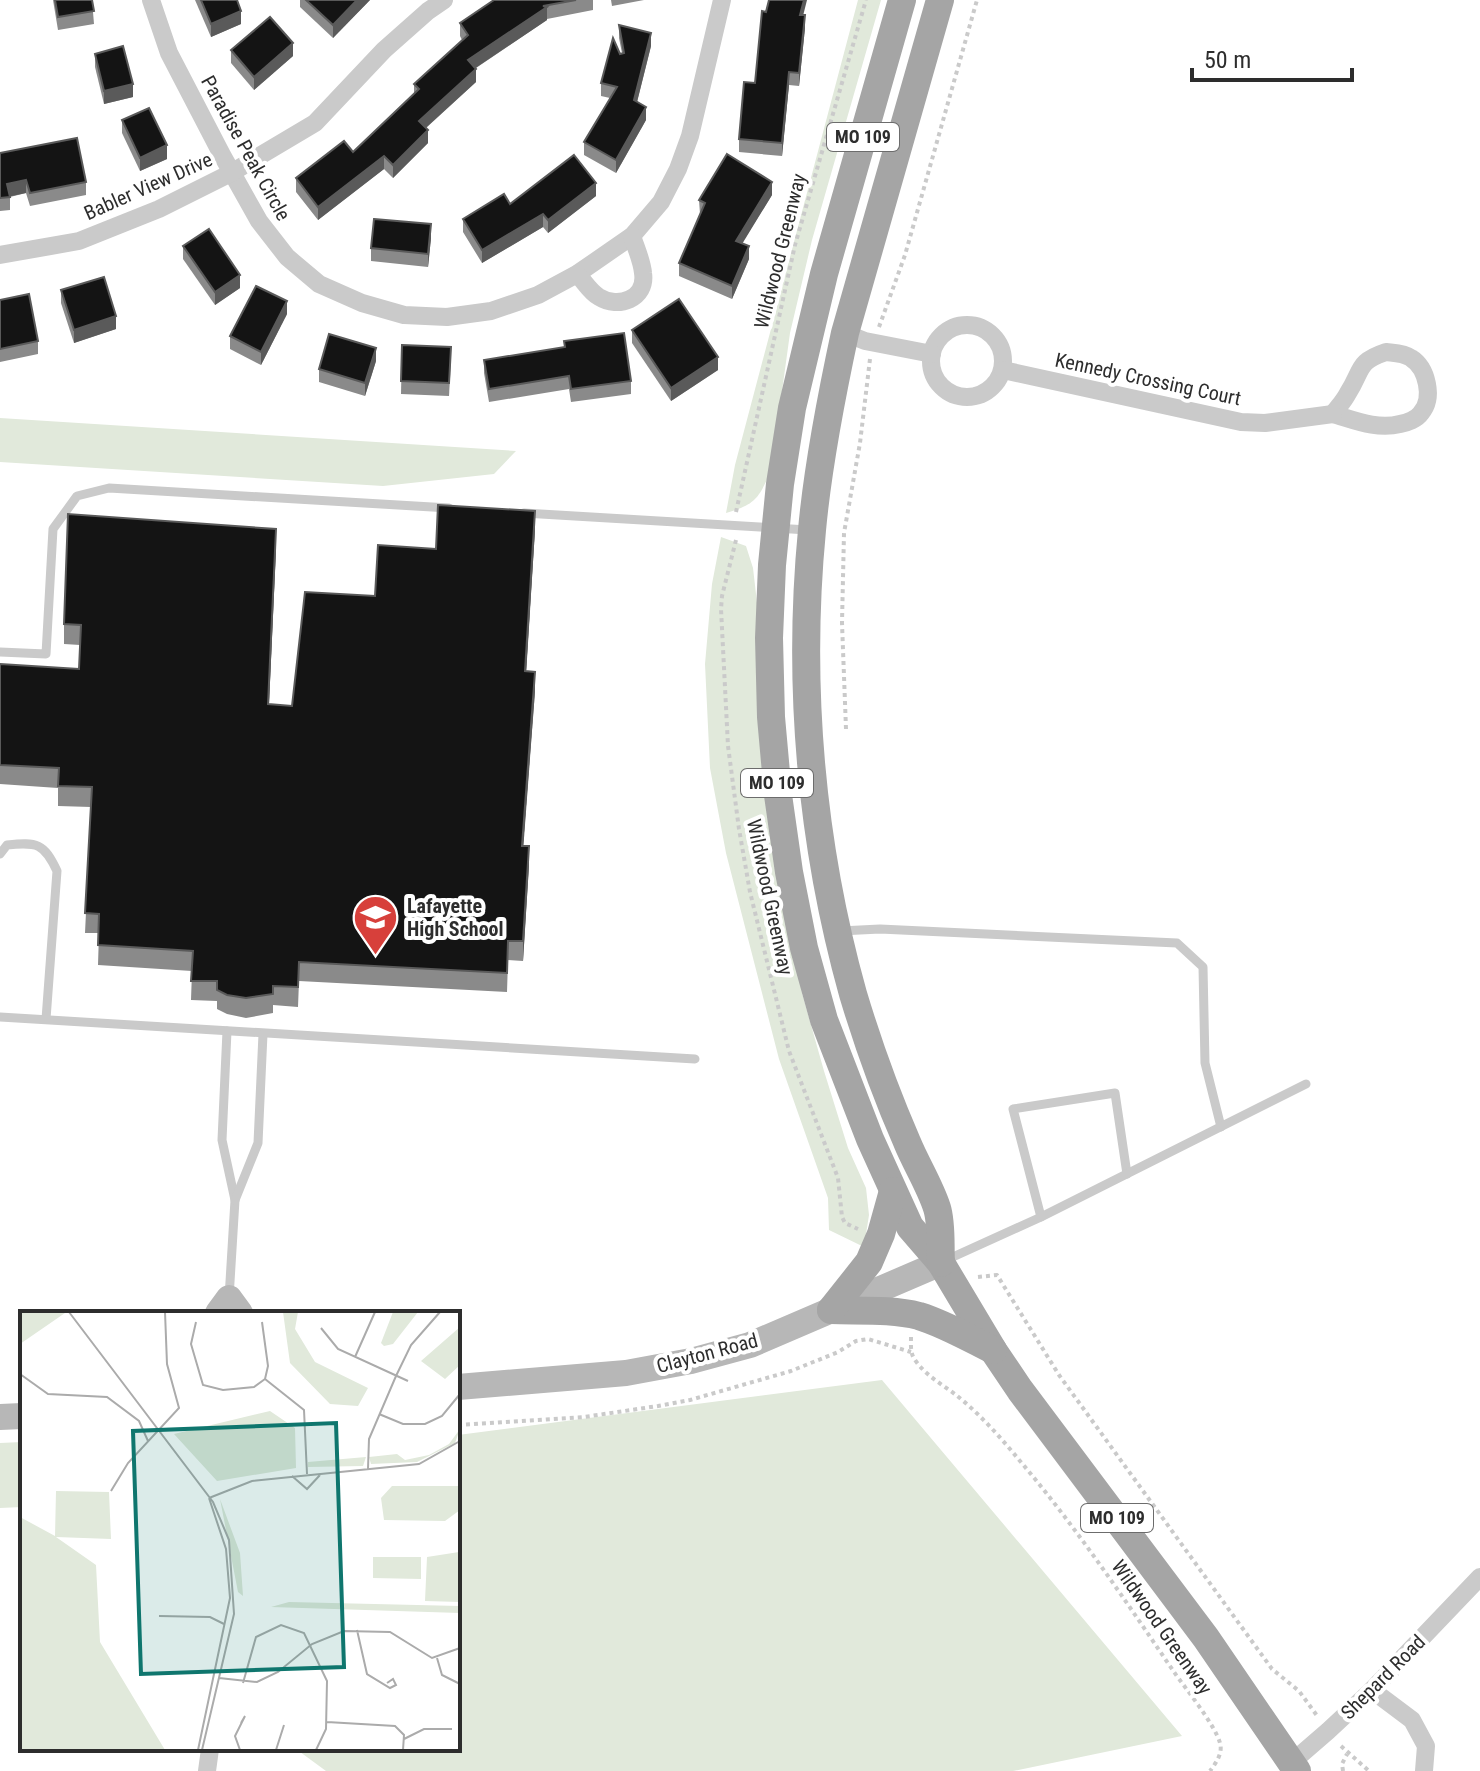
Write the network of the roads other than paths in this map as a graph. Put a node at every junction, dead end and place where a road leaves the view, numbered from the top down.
1 (151, 0) edge
2 (444, 0) edge
3 (722, 0) edge
4 (902, 0) edge
5 (940, 0) edge
6 (231, 173) junction
7 (632, 236) junction
8 (0, 255) edge
9 (577, 274) junction
10 (824, 274) junction
11 (845, 333) junction
12 (932, 354) junction
13 (1003, 370) junction
14 (1333, 414) junction
15 (454, 508) edge
16 (517, 512) edge
17 (775, 527) junction
18 (812, 530) junction
19 (0, 652) edge
20 (0, 854) edge
21 (837, 931) junction
22 (0, 1017) edge
23 (46, 1019) junction
24 (227, 1031) junction
25 (263, 1034) junction
26 (695, 1059) dead end
27 (1306, 1084) dead end
28 (1221, 1127) junction
29 (1127, 1174) junction
30 (893, 1191) junction
31 (235, 1200) junction
32 (1041, 1217) junction
33 (941, 1263) junction
34 (229, 1309) edge
35 (831, 1310) junction
36 (993, 1350) junction
37 (460, 1387) edge
38 (20, 1416) edge
39 (0, 1417) edge
40 (1480, 1577) edge
41 (1372, 1690) junction
42 (210, 1751) edge
43 (1289, 1768) edge
44 (207, 1771) edge
45 (1424, 1771) edge

1 - 6 street, Paradise Peak Circle
2 - 6 street, Babler View Drive
3 - 7 street, Paradise Peak Circle
4 - 10 main road, MO 109
5 - 11 main road, MO 109
6 - 8 street, Babler View Drive
6 - 9 street, Paradise Peak Circle
7 - 9 street, Paradise Peak Circle
7 - 9 street
10 - 11 main road
10 - 17 main road, MO 109
11 - 12 street
11 - 18 main road, MO 109
12 - 13 street
12 - 13 street
13 - 14 street, Kennedy Crossing Court
14 - 14 street, Kennedy Crossing Court
15 - 19 lane
16 - 17 lane
17 - 18 lane
17 - 30 main road, MO 109
18 - 21 main road, MO 109
20 - 23 lane
21 - 28 lane
21 - 33 main road, MO 109
22 - 23 lane
23 - 24 lane
24 - 25 lane
24 - 31 lane
25 - 26 lane
25 - 31 lane
27 - 28 lane
28 - 29 lane
29 - 32 lane
29 - 32 lane
30 - 33 main road, MO 109
30 - 35 main road
31 - 34 lane
32 - 33 lane
33 - 35 main road, Clayton Road
33 - 36 main road, MO 109
35 - 36 main road
35 - 37 main road, Clayton Road
36 - 43 main road, MO 109
38 - 39 main road
40 - 41 street, Shepard Road
41 - 43 street, Shepard Road
41 - 45 street
42 - 44 street

